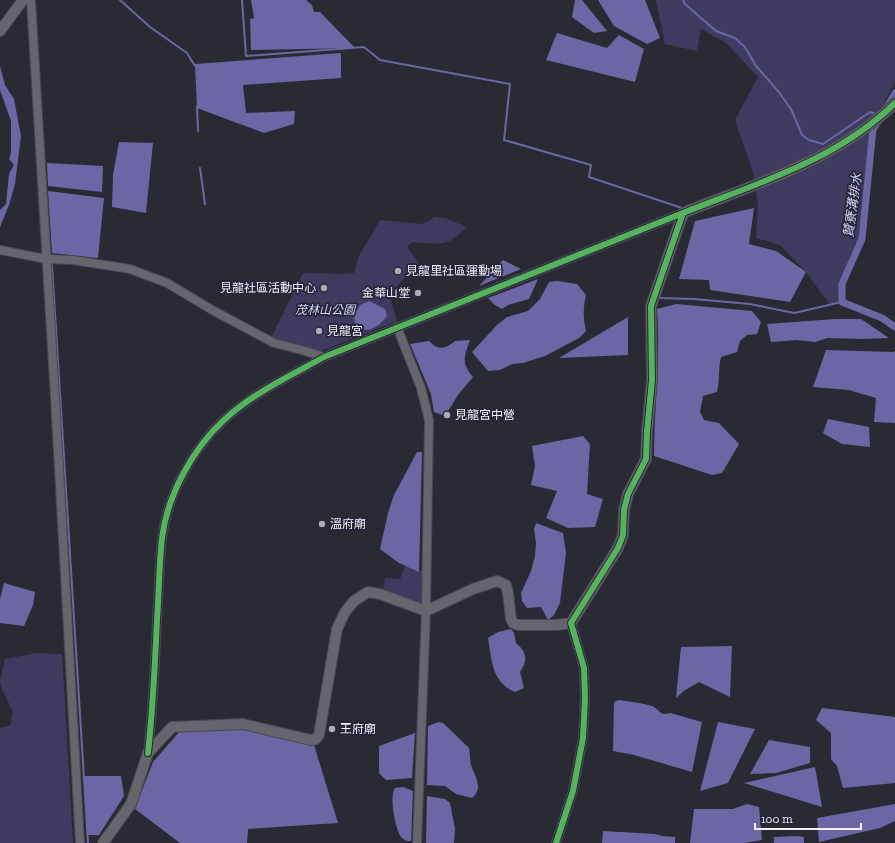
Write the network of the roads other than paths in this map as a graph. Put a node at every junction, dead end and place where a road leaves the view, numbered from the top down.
1 (24, 0) edge
2 (30, 0) edge
3 (0, 31) edge
4 (895, 103) edge
5 (683, 213) junction
6 (0, 250) edge
7 (46, 259) junction
8 (397, 327) junction
9 (324, 357) junction
10 (426, 611) junction
11 (571, 623) junction
12 (148, 753) junction
13 (80, 843) edge
14 (103, 843) edge
15 (417, 843) edge
16 (556, 843) edge

1 - 3 street
2 - 7 street
4 - 5 street
5 - 8 street
5 - 11 street
6 - 7 street
7 - 9 street
7 - 13 street
8 - 9 street
8 - 10 street
9 - 12 street
10 - 11 street
10 - 12 street
10 - 15 street
11 - 16 street
12 - 14 street

